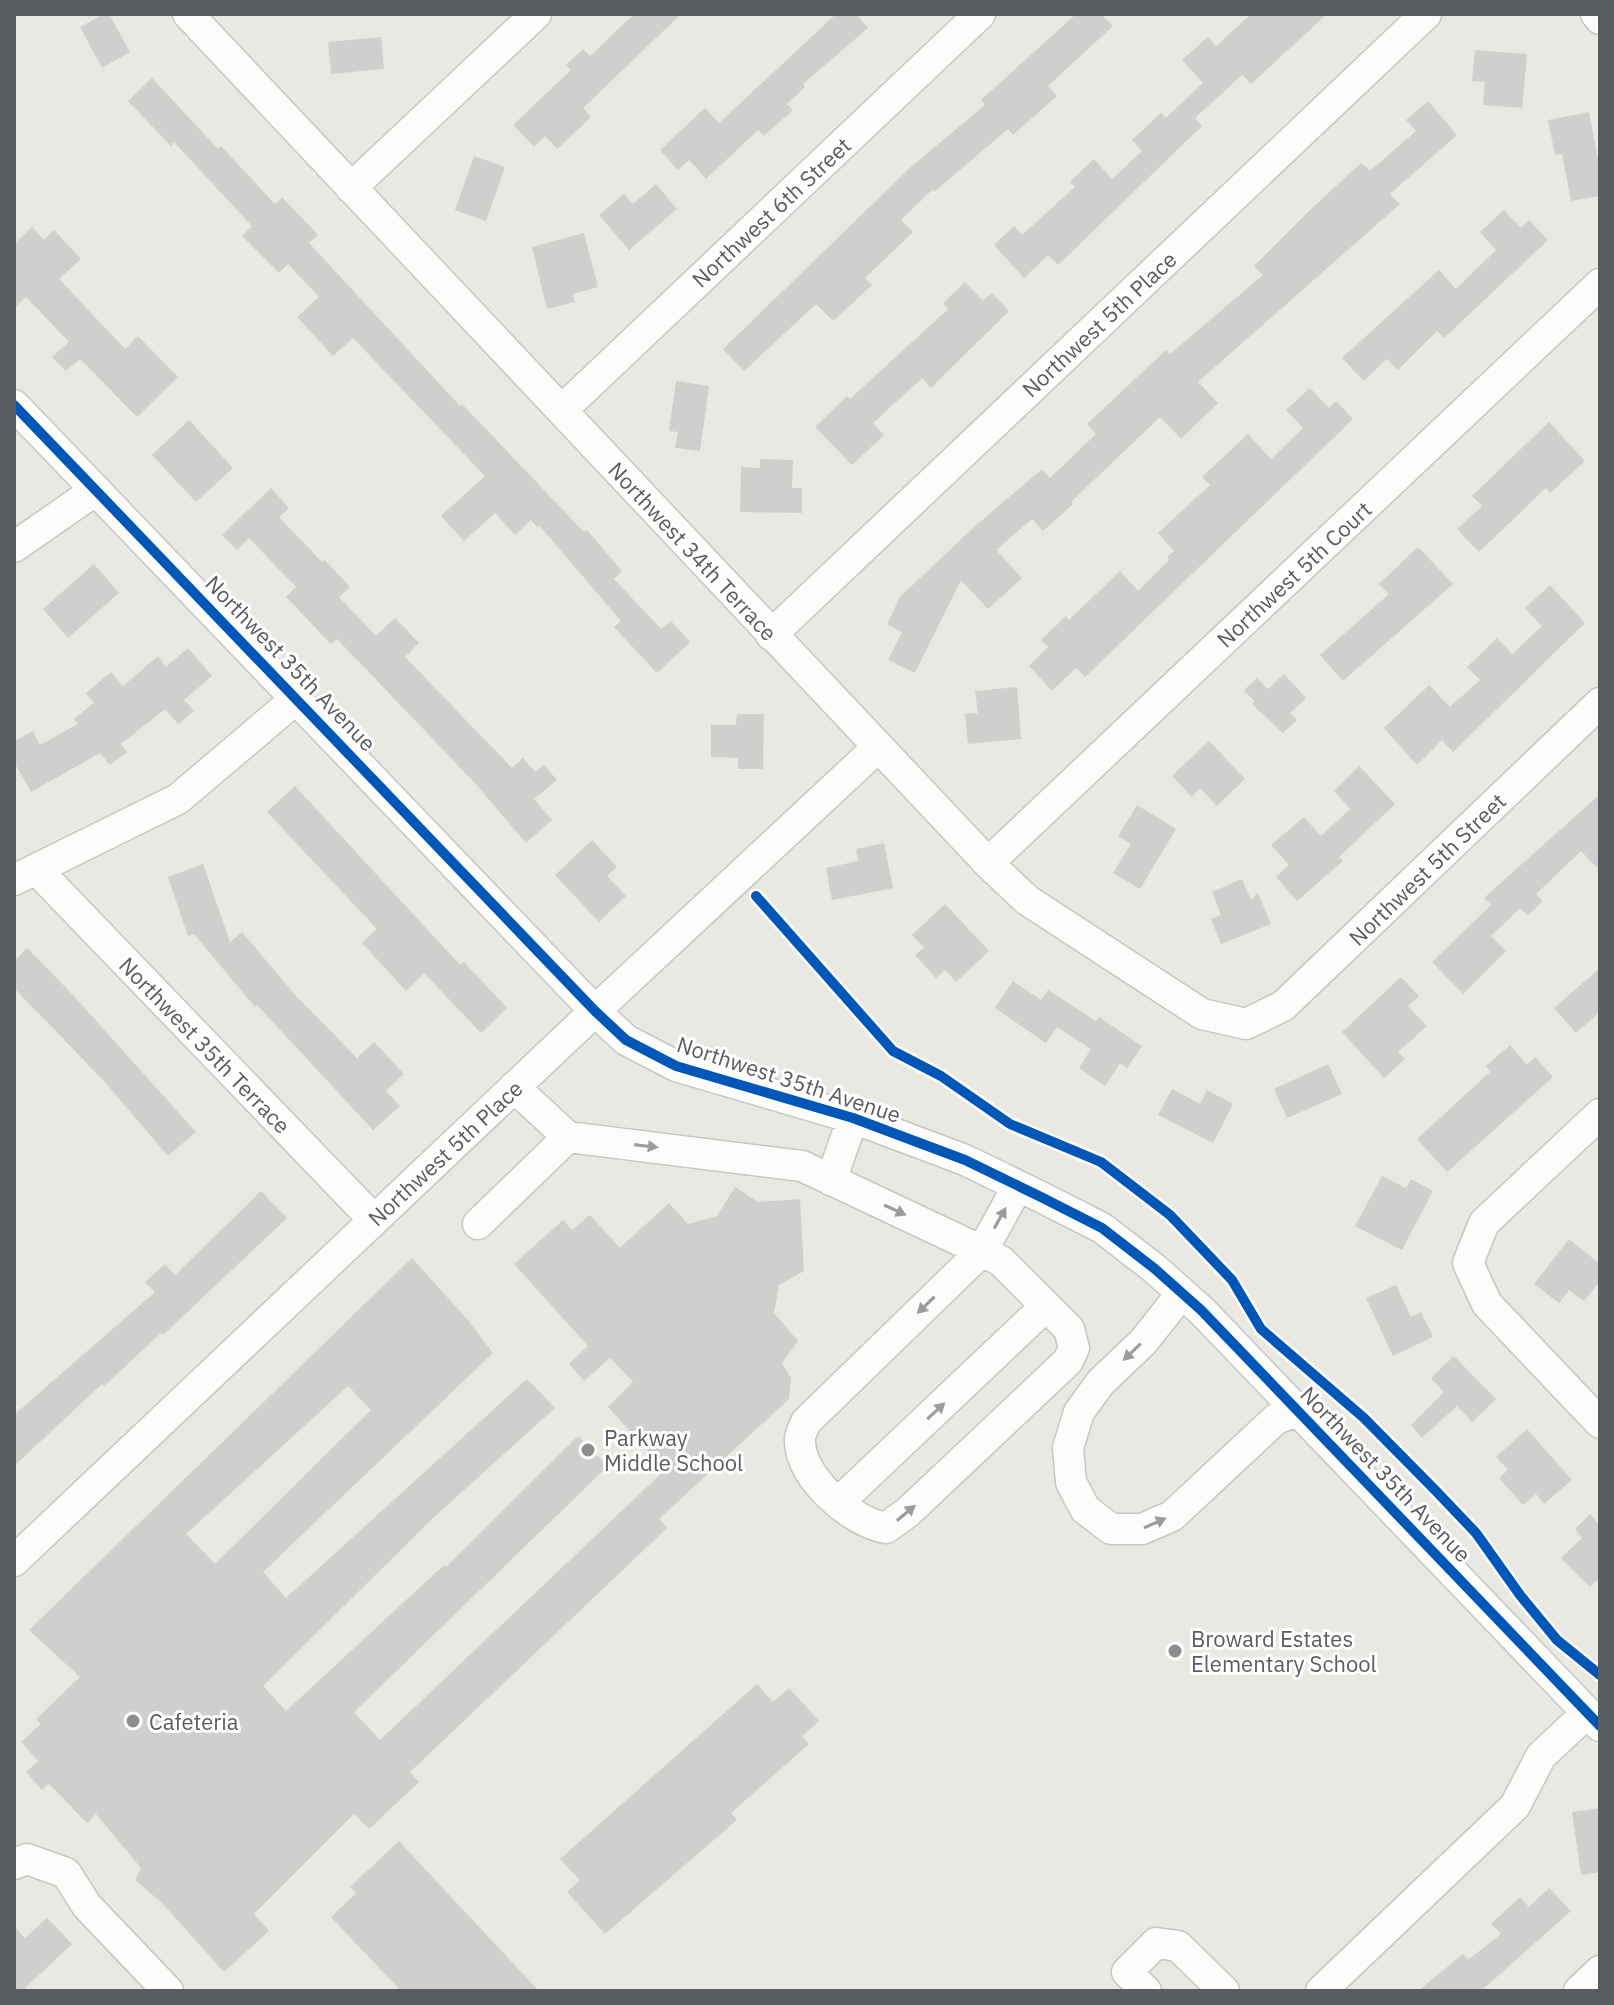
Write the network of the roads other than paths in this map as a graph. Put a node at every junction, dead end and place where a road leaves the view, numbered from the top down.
1 (188, 14) edge
2 (536, 14) edge
3 (980, 14) edge
4 (1426, 14) edge
5 (1596, 14) edge
6 (1600, 19) edge
7 (351, 188) junction
8 (1600, 284) edge
9 (14, 405) edge
10 (562, 410) junction
11 (96, 490) junction
12 (14, 547) edge
13 (771, 635) junction
14 (297, 698) junction
15 (1600, 703) edge
16 (878, 747) junction
17 (988, 863) junction
18 (26, 875) edge
19 (595, 1011) junction
20 (1246, 1024) joint
21 (514, 1087) junction
22 (1600, 1114) edge
23 (853, 1118) junction
24 (568, 1137) junction
25 (831, 1180) junction
26 (1018, 1186) junction
27 (374, 1220) junction
28 (478, 1224) dead end
29 (982, 1251) junction
30 (1182, 1293) junction
31 (1046, 1306) junction
32 (1297, 1411) junction
33 (1600, 1423) edge
34 (838, 1503) junction
35 (14, 1561) edge
36 (1594, 1719) edge
37 (14, 1864) edge
38 (1600, 1971) edge
39 (1127, 1985) edge
40 (168, 1991) edge
41 (1224, 1991) edge
42 (1321, 1991) edge
43 (1579, 1991) edge

1 - 7 street, Northwest 34th Terrace
2 - 7 street
3 - 10 street, Northwest 6th Street
4 - 13 street, Northwest 5th Place
5 - 6 street
7 - 10 street, Northwest 34th Terrace
8 - 17 street, Northwest 5th Court
9 - 11 street, Northwest 35th Avenue
10 - 13 street, Northwest 34th Terrace
11 - 12 street
11 - 14 street, Northwest 35th Avenue
13 - 16 street, Northwest 34th Terrace
14 - 18 street
14 - 19 street, Northwest 35th Avenue
15 - 20 street, Northwest 5th Street
16 - 17 street, Northwest 34th Terrace
16 - 19 street, Northwest 5th Place
17 - 20 street, Northwest 34th Terrace
18 - 27 street, Northwest 35th Terrace
19 - 21 street, Northwest 5th Place
19 - 23 street, Northwest 35th Avenue
21 - 24 street
21 - 27 street, Northwest 5th Place
22 - 33 street
23 - 25 street
23 - 26 street, Northwest 35th Avenue
24 -> 25 street
24 - 28 street
25 -> 29 street
29 -> 26 street
26 - 30 street, Northwest 35th Avenue
27 - 35 street, Northwest 5th Place
29 - 31 street
29 -> 34 street
30 - 32 street, Northwest 35th Avenue
30 -> 32 street
34 -> 31 street
34 -> 31 street
32 - 36 street, Northwest 35th Avenue
36 - 42 street
37 - 40 street
38 - 43 street
39 - 41 street

